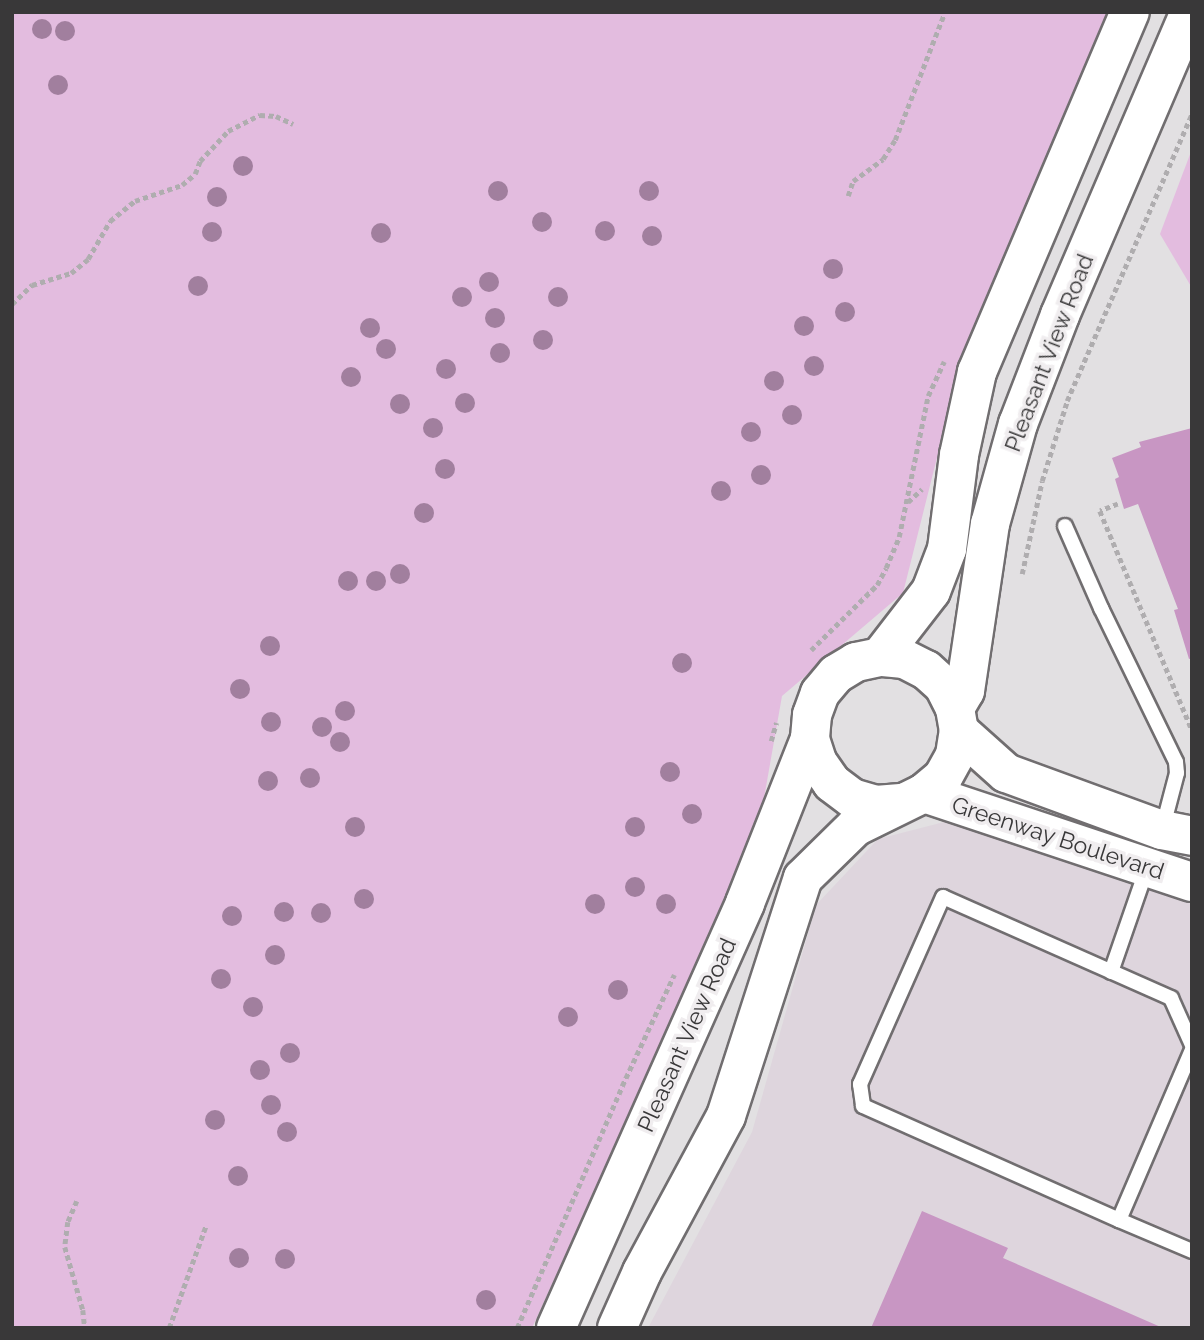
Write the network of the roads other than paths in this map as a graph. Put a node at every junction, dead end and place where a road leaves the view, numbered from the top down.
1 (1130, 12) edge
2 (1190, 12) edge
3 (1065, 526) dead end
4 (880, 657) junction
5 (957, 720) junction
6 (810, 739) junction
7 (913, 798) junction
8 (1162, 847) edge
9 (1192, 881) edge
10 (1111, 972) junction
11 (1192, 1048) edge
12 (1119, 1220) junction
13 (1192, 1251) edge
14 (556, 1328) edge
15 (617, 1328) edge

1 - 4 main road
2 - 5 main road, Pleasant View Road
3 - 8 lane
4 - 5 main road
4 - 6 main road
5 - 7 main road
5 - 8 main road, Greenway Boulevard
6 - 7 main road
6 - 14 main road, Pleasant View Road
7 - 8 main road, Greenway Boulevard
7 - 15 main road
8 - 9 main road, Greenway Boulevard
8 - 10 lane
10 - 11 lane
10 - 12 lane
11 - 12 lane
12 - 13 lane

